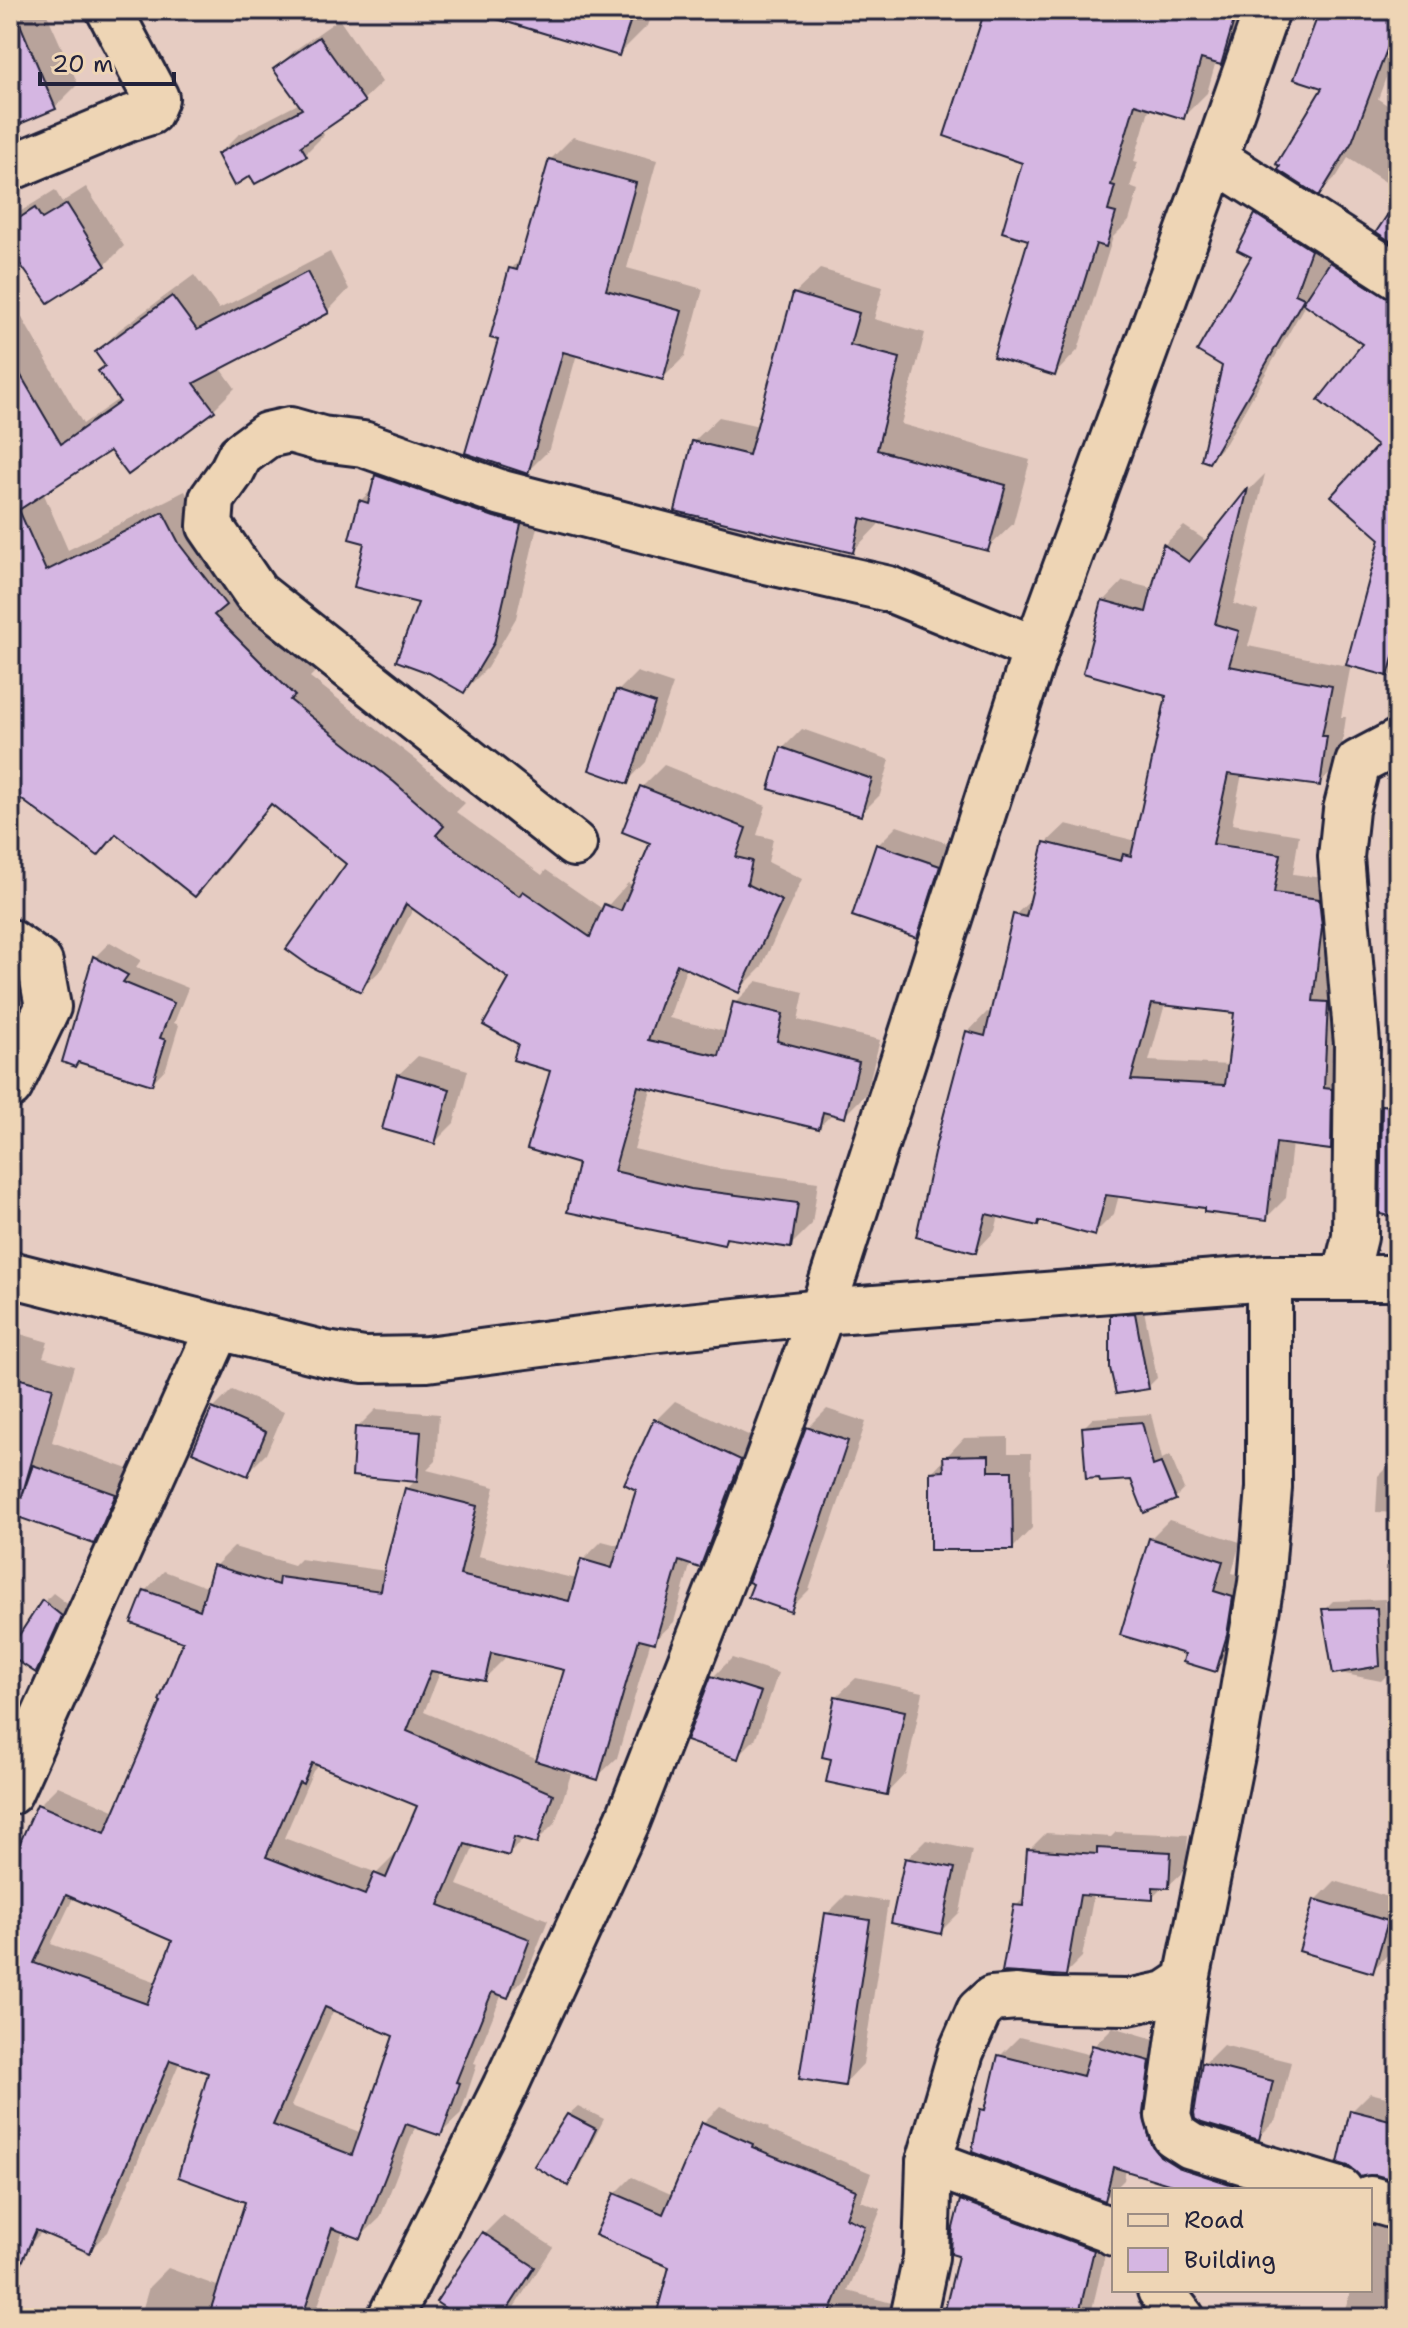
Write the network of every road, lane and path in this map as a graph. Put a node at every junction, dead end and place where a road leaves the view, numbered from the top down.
1 (109, 10) edge
2 (1267, 10) edge
3 (1215, 159) junction
4 (10, 168) edge
5 (1398, 276) edge
6 (1036, 649) junction
7 (1398, 742) edge
8 (574, 844) dead end
9 (10, 942) edge
10 (10, 1086) edge
11 (10, 1274) edge
12 (1269, 1278) junction
13 (1345, 1278) junction
14 (1398, 1278) edge
15 (822, 1312) junction
16 (219, 1327) junction
17 (10, 1792) edge
18 (1187, 1980) junction
19 (929, 2162) junction
20 (1333, 2188) edge
21 (1372, 2200) edge
22 (1398, 2207) edge
23 (1112, 2231) edge
24 (1162, 2292) edge
25 (390, 2318) edge
26 (913, 2318) edge
27 (1182, 2318) edge

1 - 4 street
2 - 3 street
3 - 5 street
3 - 6 street
6 - 8 street
6 - 15 street
7 - 13 street
9 - 10 street
11 - 16 street
12 - 13 street
12 - 15 street
12 - 18 street
13 - 14 street
15 - 16 street
15 - 25 street
16 - 17 street
18 - 19 street
18 - 20 street
19 - 23 street
19 - 26 street
21 - 22 street
24 - 27 street

